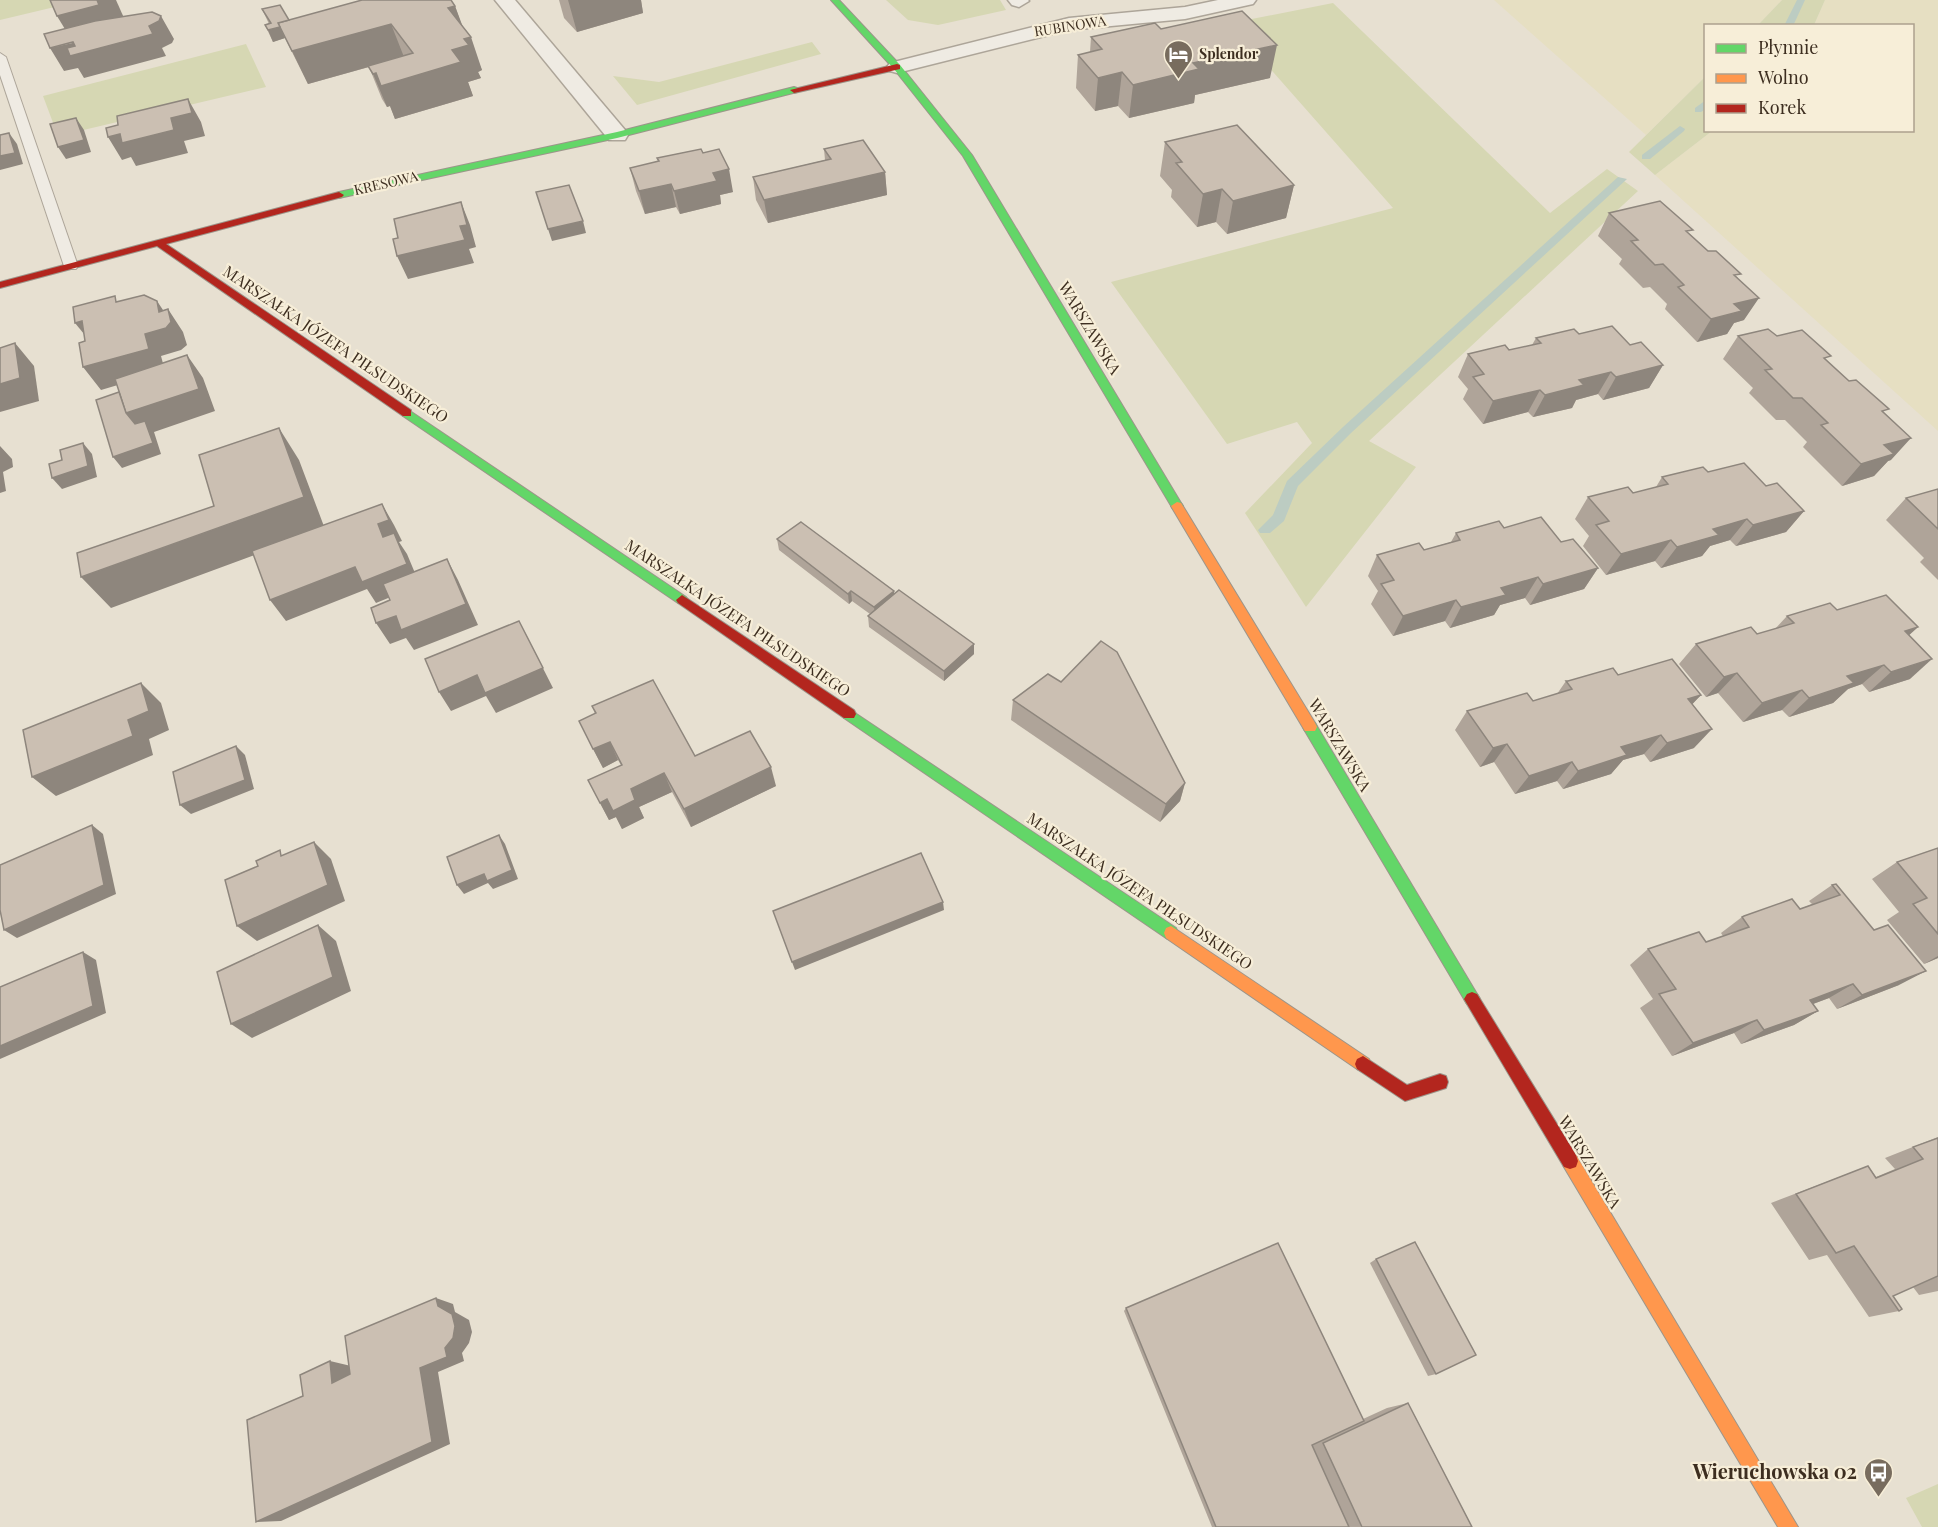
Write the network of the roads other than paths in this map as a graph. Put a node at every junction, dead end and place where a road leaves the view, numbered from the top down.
1 (505, 0) edge
2 (835, 0) edge
3 (1246, 0) edge
4 (0, 57) edge
5 (897, 67) junction
6 (617, 135) junction
7 (157, 242) junction
8 (71, 266) junction
9 (0, 285) edge
10 (1440, 1082) dead end
11 (1789, 1527) edge

1 - 6 street
2 - 5 street, WARSZAWSKA
3 - 5 street, RUBINOWA
4 - 8 lane
5 - 6 street, KRESOWA
5 - 11 street, WARSZAWSKA
6 - 7 street, KRESOWA
7 - 8 street
7 - 10 street, MARSZAŁKA JÓZEFA PIŁSUDSKIEGO
8 - 9 street

